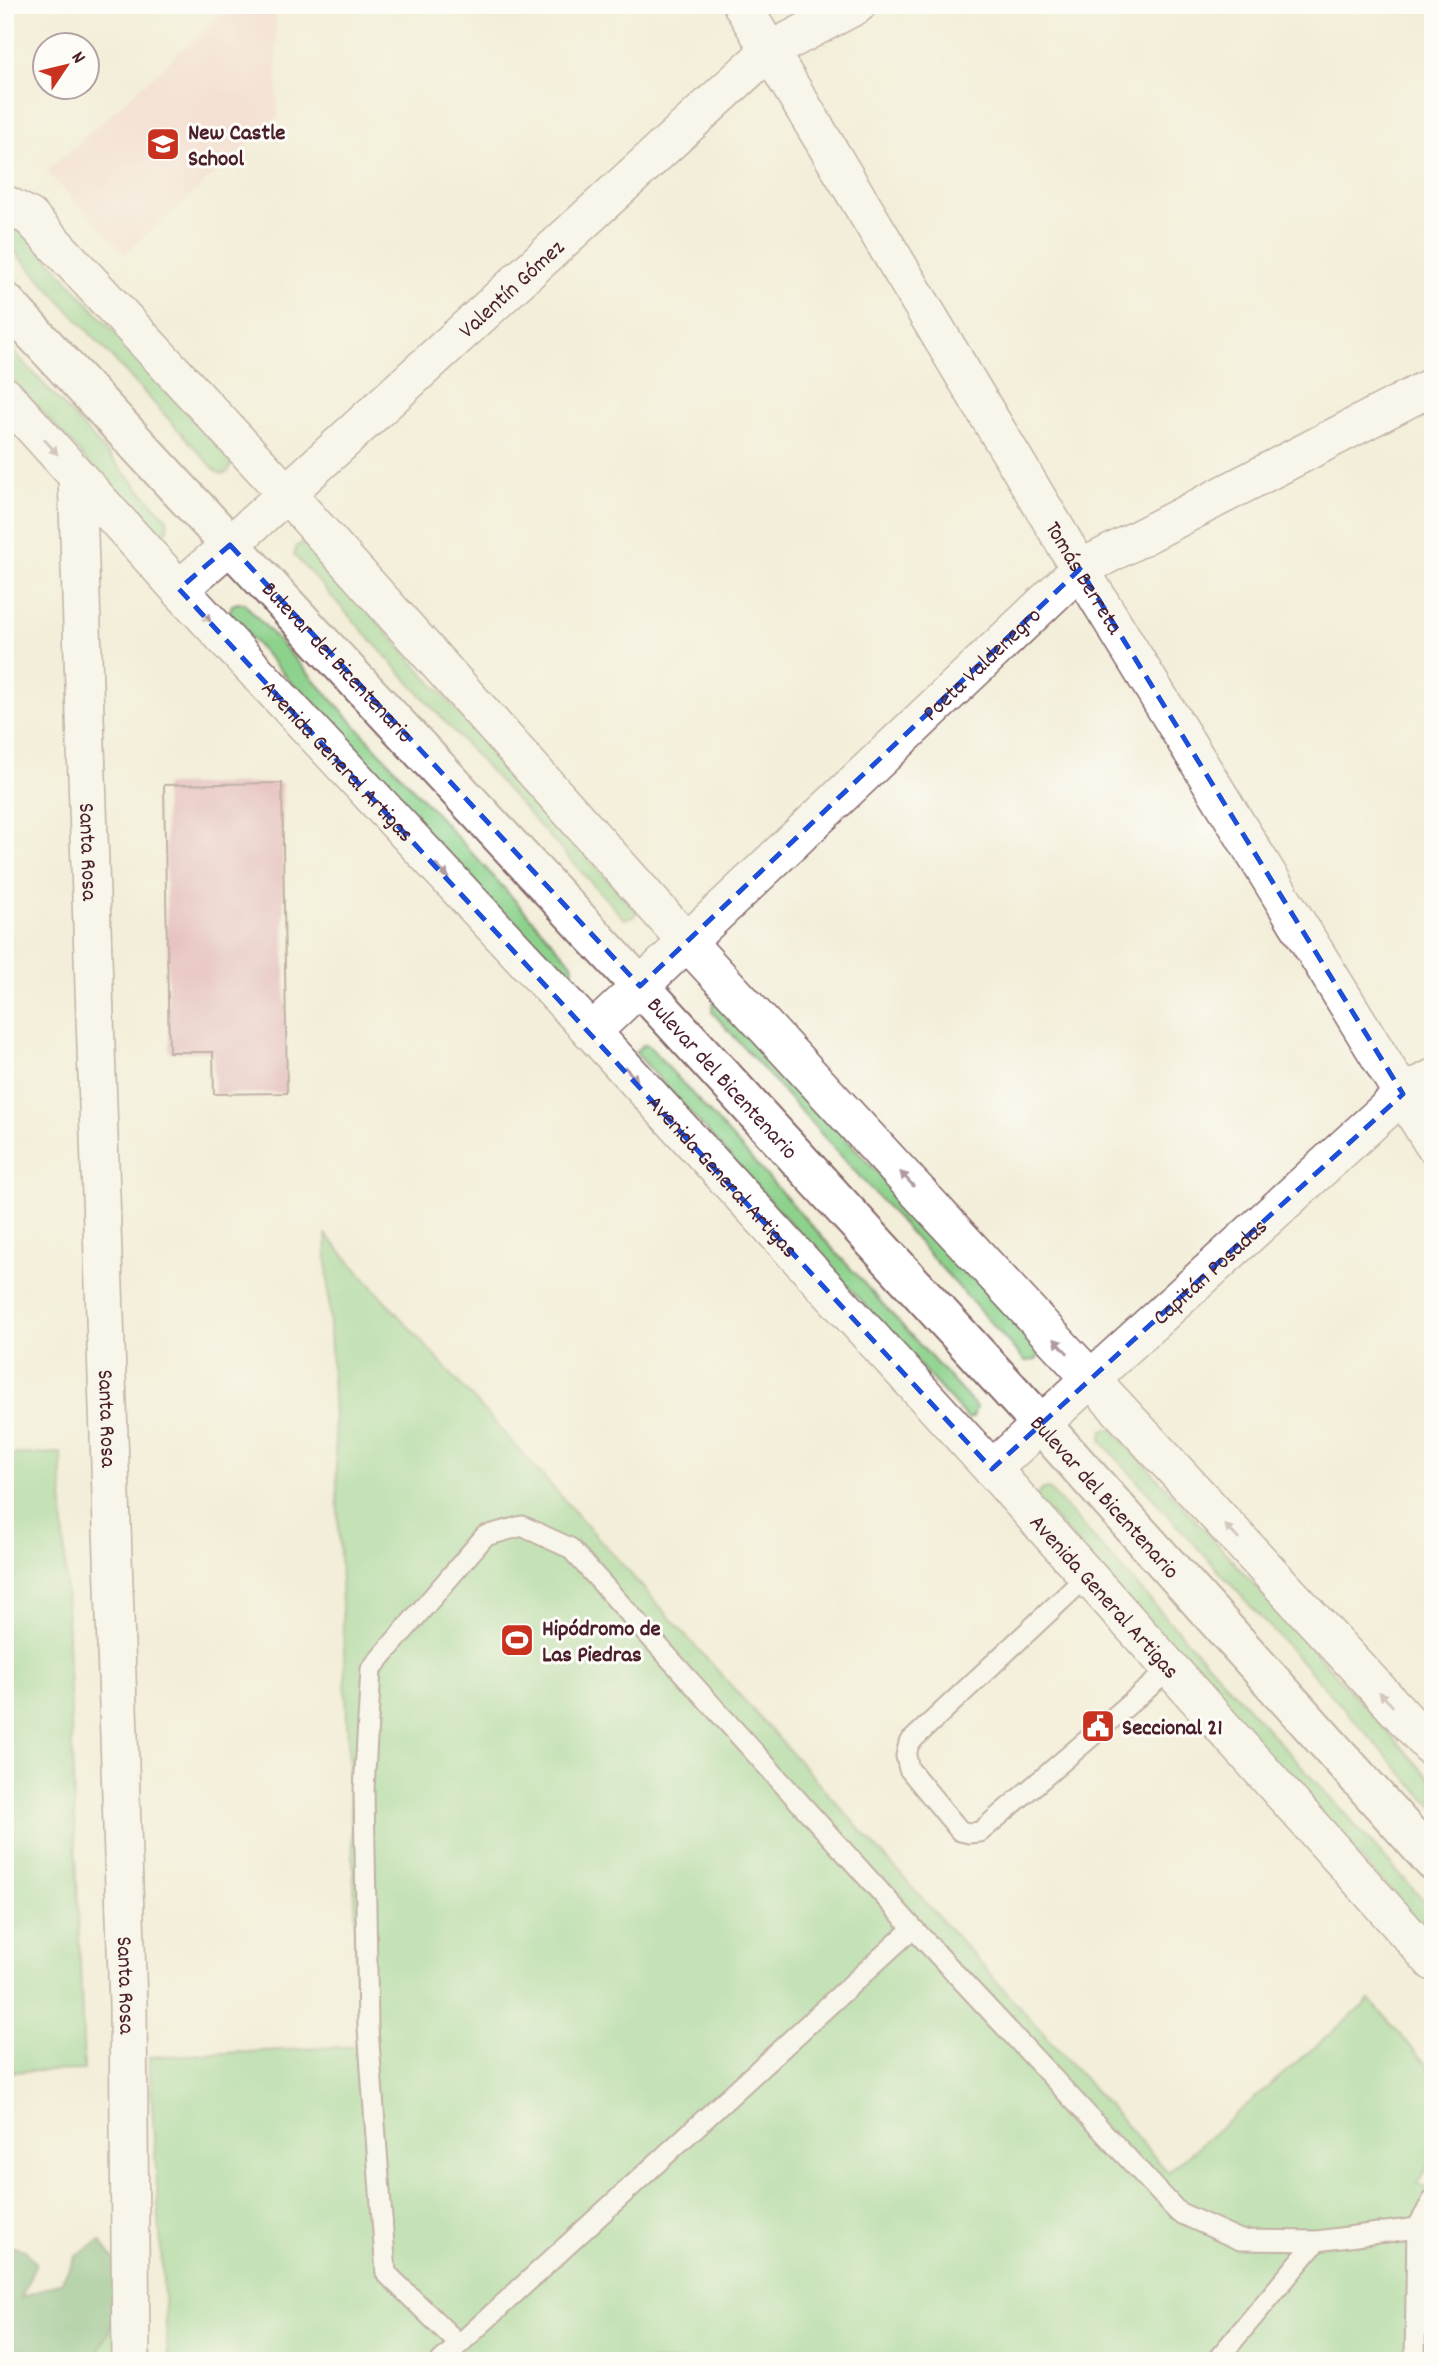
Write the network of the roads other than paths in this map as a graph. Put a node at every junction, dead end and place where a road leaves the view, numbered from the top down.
1 (742, 5) edge
2 (857, 5) edge
3 (769, 51) junction
4 (5, 204) edge
5 (5, 302) edge
6 (1433, 386) edge
7 (5, 396) edge
8 (77, 476) junction
9 (285, 492) junction
10 (230, 544) junction
11 (1080, 569) junction
12 (179, 589) junction
13 (686, 940) junction
14 (640, 986) junction
15 (592, 1032) junction
16 (1418, 1086) edge
17 (1433, 1144) edge
18 (1091, 1378) junction
19 (1041, 1424) junction
20 (992, 1469) junction
21 (1086, 1577) junction
22 (1169, 1670) junction
23 (1433, 1749) edge
24 (1433, 1861) edge
25 (913, 1928) junction
26 (1433, 1962) edge
27 (1433, 2200) edge
28 (1417, 2228) junction
29 (1317, 2241) junction
30 (1424, 2274) edge
31 (459, 2344) junction
32 (131, 2361) edge
33 (441, 2361) edge
34 (1216, 2361) edge
35 (1415, 2361) edge

1 - 3 street, Tomás Berreta
2 - 3 street, Valentín Gómez
3 - 9 street, Valentín Gómez
3 - 11 street, Tomás Berreta
4 - 9 street
5 - 10 street, Bulevar del Bicentenario
6 - 11 street, Poeta Valdenegro
7 -> 8 street, Avenida General Artigas
8 - 12 street, Avenida General Artigas
8 - 32 street, Santa Rosa
9 - 10 street, Valentín Gómez
9 - 13 street
10 - 12 street, Valentín Gómez
10 - 14 street, Bulevar del Bicentenario
11 - 13 street, Poeta Valdenegro
11 - 16 street, Tomás Berreta
12 -> 15 street, Avenida General Artigas
13 - 14 street, Poeta Valdenegro
18 -> 13 street
14 - 15 street, Poeta Valdenegro
14 - 19 street, Bulevar del Bicentenario
15 -> 20 street, Avenida General Artigas
16 - 17 street, Tomás Berreta
16 - 18 street, Capitán Posadas
18 - 19 street, Capitán Posadas
23 -> 18 street
19 - 20 street, Capitán Posadas
19 - 24 street, Bulevar del Bicentenario
20 - 21 street, Avenida General Artigas
21 - 22 street, Avenida General Artigas
21 - 22 lane
22 - 26 street, Avenida General Artigas
25 - 29 lane
25 - 31 lane
25 - 31 lane
27 - 28 lane
28 - 29 lane
28 - 30 lane
29 - 34 lane
30 - 35 lane
31 - 33 lane

